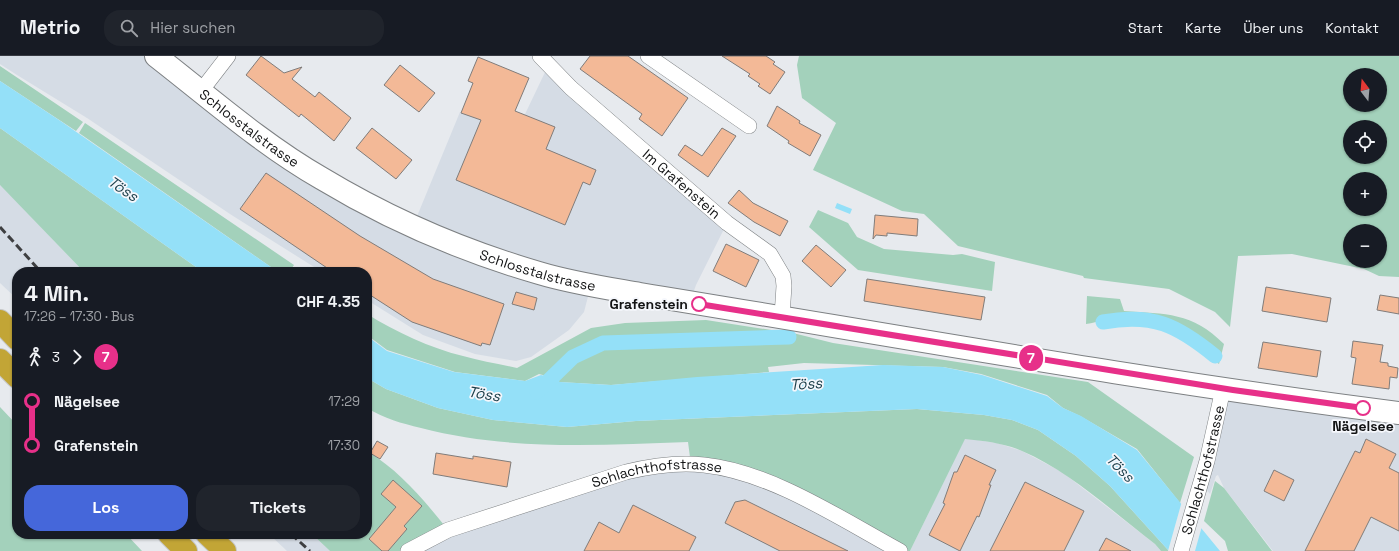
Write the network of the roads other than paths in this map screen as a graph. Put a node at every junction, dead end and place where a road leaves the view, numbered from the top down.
1 (156, 56) edge
2 (228, 56) edge
3 (648, 56) edge
4 (548, 59) edge
5 (201, 91) junction
6 (749, 126) dead end
7 (782, 316) junction
8 (0, 321) edge
9 (12, 334) edge
10 (0, 360) edge
11 (12, 372) edge
12 (1223, 388) junction
13 (1399, 413) edge
14 (174, 539) edge
15 (212, 539) edge
16 (186, 551) edge
17 (225, 551) edge
18 (408, 551) edge
19 (900, 551) edge
20 (1181, 551) edge

1 - 5 main road, Schlosstalstrasse
2 - 5 street
3 - 6 street
4 - 7 street, Im Grafenstein
5 - 7 main road, Schlosstalstrasse
7 - 12 main road, Schlosstalstrasse
8 - 9 highway
10 - 11 highway
12 - 13 main road, Schlosstalstrasse
12 - 20 street, Schlachthofstrasse
14 - 16 highway
15 - 17 highway
18 - 19 street, Schlachthofstrasse

